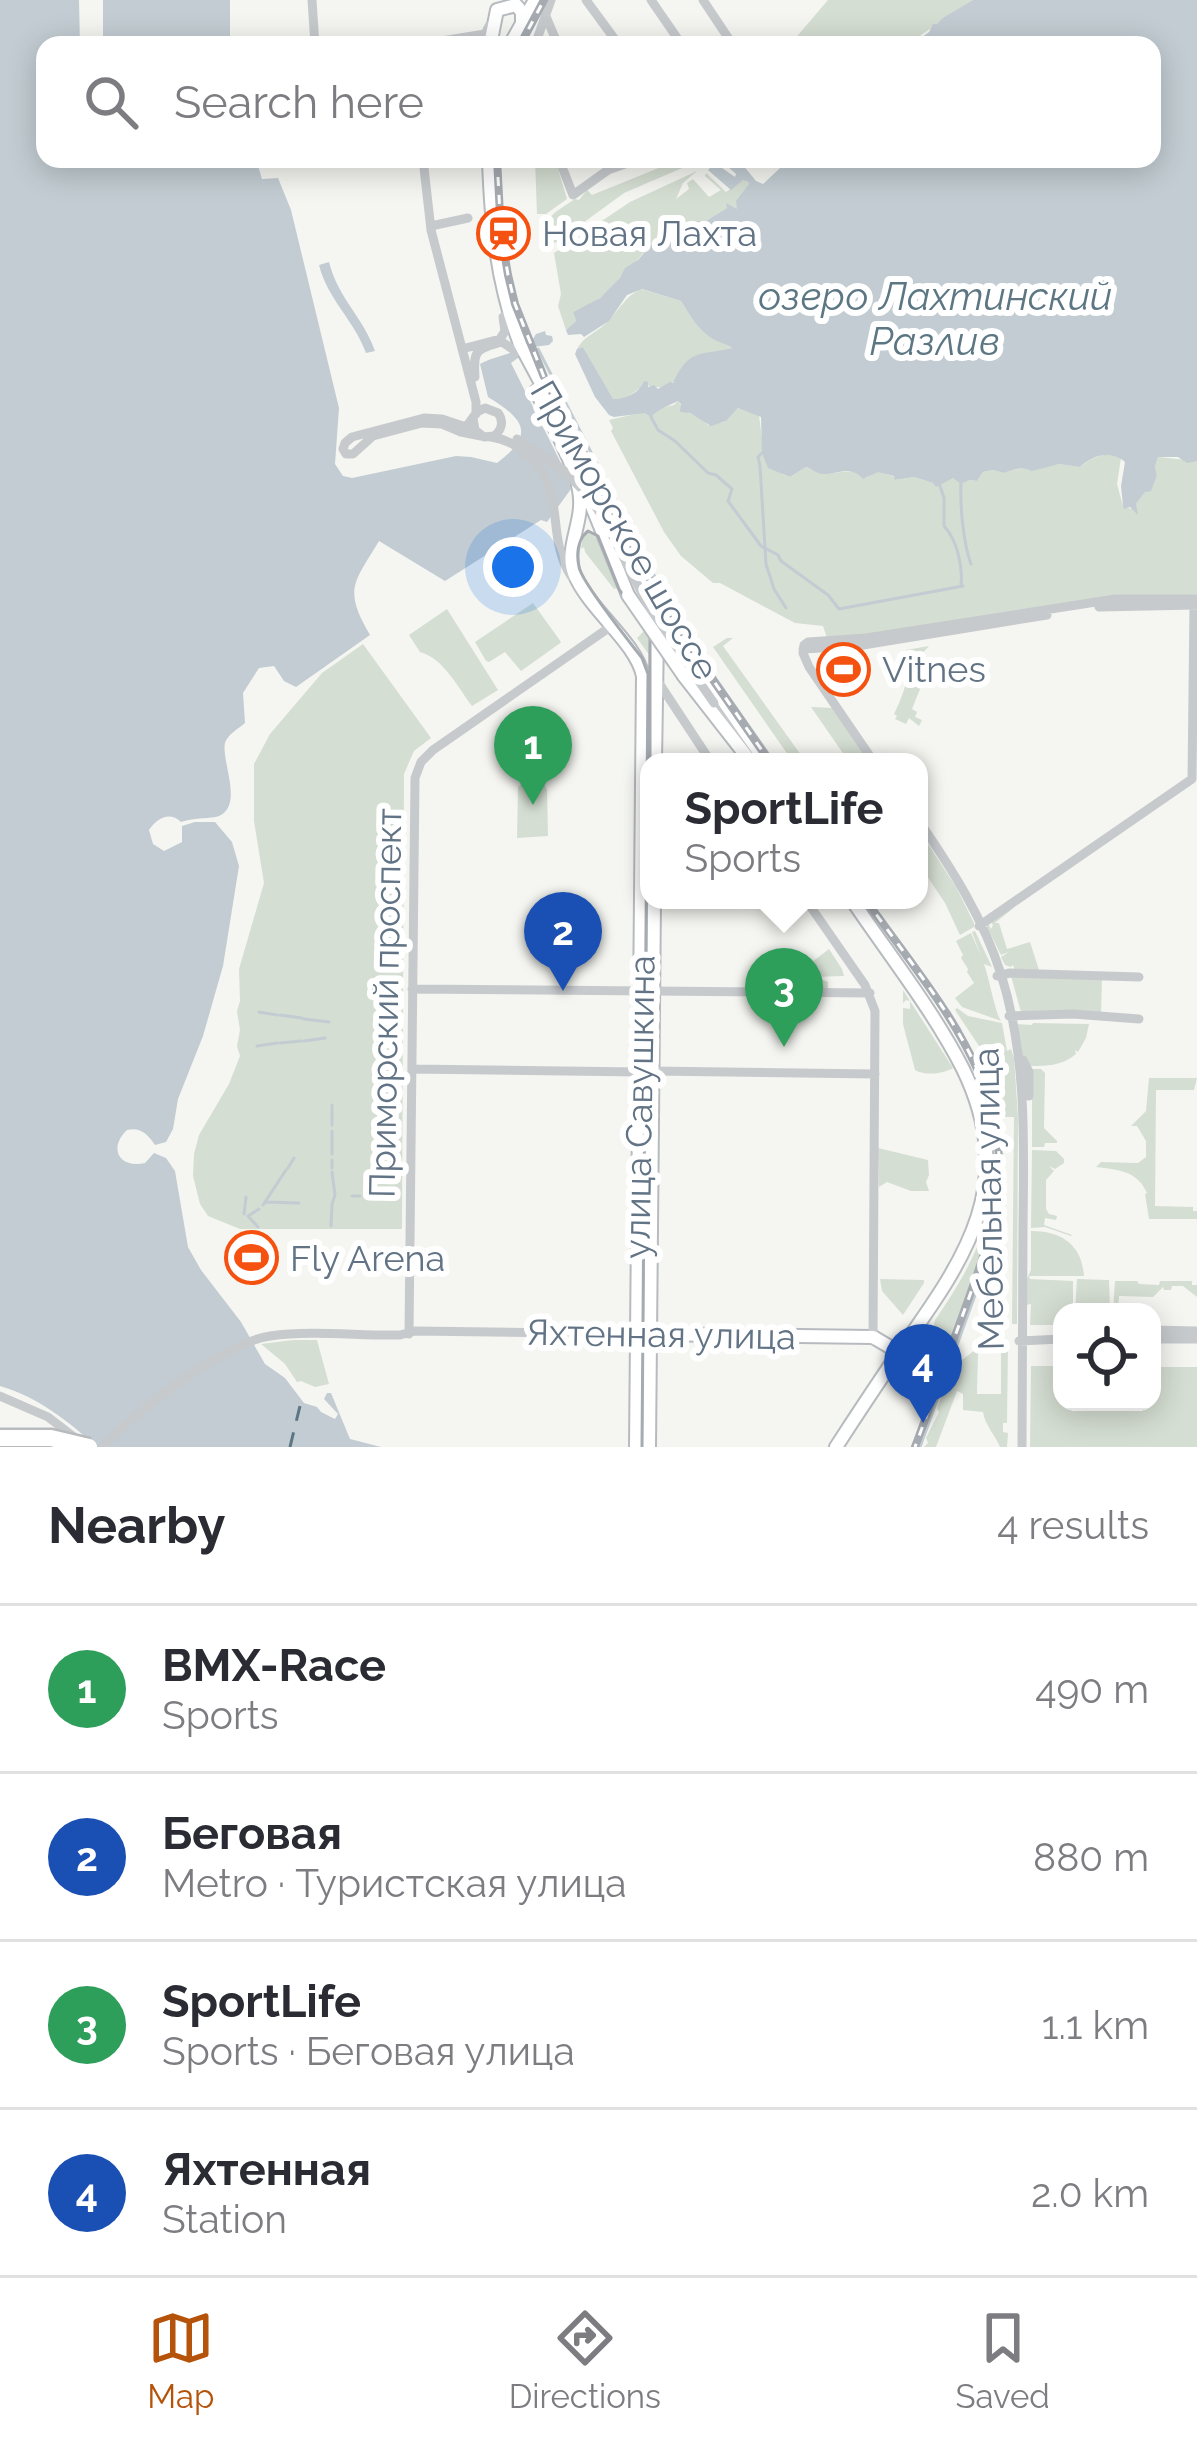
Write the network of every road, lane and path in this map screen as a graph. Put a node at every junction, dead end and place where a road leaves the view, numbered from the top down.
1 (313, 0) edge
2 (492, 0) edge
3 (514, 0) edge
4 (535, 0) edge
5 (551, 0) edge
6 (586, 0) edge
7 (651, 0) edge
8 (703, 0) edge
9 (545, 14) junction
10 (522, 21) junction
11 (315, 36) edge
12 (486, 36) edge
13 (487, 36) edge
14 (514, 36) edge
15 (539, 36) edge
16 (554, 36) edge
17 (612, 36) edge
18 (676, 36) edge
19 (727, 36) edge
20 (426, 168) edge
21 (486, 168) edge
22 (487, 168) edge
23 (562, 168) edge
24 (602, 168) edge
25 (468, 218) dead end
26 (432, 224) junction
27 (503, 317) junction
28 (465, 348) junction
29 (520, 352) junction
30 (475, 377) junction
31 (492, 409) junction
32 (475, 416) junction
33 (502, 422) junction
34 (558, 434) junction
35 (486, 436) junction
36 (515, 441) junction
37 (617, 527) junction
38 (588, 597) junction
39 (1196, 603) edge
40 (610, 626) junction
41 (657, 637) junction
42 (806, 645) junction
43 (823, 648) junction
44 (635, 658) junction
45 (657, 680) junction
46 (656, 711) junction
47 (678, 714) junction
48 (644, 753) edge
49 (655, 753) edge
50 (705, 753) edge
51 (751, 753) edge
52 (752, 753) edge
53 (753, 753) edge
54 (870, 753) edge
55 (870, 753) edge
56 (1194, 779) edge
57 (928, 837) edge
58 (645, 909) edge
59 (653, 909) edge
60 (812, 909) edge
61 (861, 909) edge
62 (980, 926) junction
63 (999, 975) junction
64 (1139, 976) dead end
65 (412, 989) junction
66 (646, 991) junction
67 (870, 994) junction
68 (1010, 1016) junction
69 (1139, 1019) dead end
70 (412, 1069) junction
71 (646, 1072) junction
72 (875, 1074) junction
73 (409, 1334) junction
74 (643, 1336) junction
75 (873, 1338) junction
76 (1053, 1338) edge
77 (1053, 1338) edge
78 (1161, 1338) edge
79 (1197, 1338) edge
80 (1021, 1340) junction
81 (899, 1358) junction
82 (0, 1396) edge
83 (52, 1420) junction
84 (0, 1438) edge
85 (41, 1447) edge
86 (87, 1447) edge
87 (103, 1447) edge
88 (636, 1447) edge
89 (649, 1447) edge
90 (840, 1447) edge
91 (1020, 1447) edge

1 - 11 street
2 - 3 main road
2 - 12 main road
4 - 10 main road
5 - 9 street
6 - 17 street
7 - 18 street
8 - 19 street
9 - 15 street
9 - 16 street
10 - 13 main road
10 - 14 main road
20 - 26 street
21 - 27 main road, Приморское шоссе
22 - 29 main road, Приморское шоссе
23 - 24 street
25 - 26 street
26 - 28 street
27 - 28 street
27 - 29 main road, Приморское шоссе
28 - 30 street
28 - 32 street
29 - 30 street
29 - 34 main road, Приморское шоссе
29 - 37 main road, Приморское шоссе
30 - 31 street
31 - 32 street
31 - 33 street
32 - 35 street
32 - 35 street
33 - 35 street
33 - 36 street
34 - 38 main road
34 - 51 main road, Приморское шоссе, bridge
35 - 36 street
36 - 38 street
36 - 52 street, bridge
37 - 41 main road
37 - 53 main road, Приморское шоссе
38 - 40 main road
39 - 42 street
39 - 43 street
39 - 56 street
40 - 44 main road
40 - 65 street, Приморский проспект
41 - 44 main road
41 - 45 main road
42 - 43 street
42 - 54 street
43 - 55 street
44 - 48 main road, улица Савушкина
45 - 46 main road
45 - 47 street
46 - 47 street
46 - 49 main road
47 - 50 street
56 - 62 street
57 - 62 street, Мебельная улица
58 - 66 main road, улица Савушкина
59 - 66 main road, улица Савушкина
60 - 67 street
61 - 81 main road
62 - 63 street, Мебельная улица
63 - 64 street
63 - 68 street, Мебельная улица
65 - 66 street
65 - 70 street, Приморский проспект
66 - 67 street
66 - 71 main road, улица Савушкина
67 - 72 street
68 - 69 street
68 - 80 street, Мебельная улица
68 - 80 street, Мебельная улица
70 - 71 street
70 - 73 street, Приморский проспект
71 - 72 street
71 - 74 main road, улица Савушкина
72 - 75 street
73 - 74 street, Яхтенная улица
73 - 87 street, Яхтенная улица
74 - 75 main road, Яхтенная улица
74 - 88 main road, улица Савушкина
74 - 89 main road, улица Савушкина
75 - 81 main road
76 - 80 street
77 - 80 street
78 - 79 street
80 - 91 street, Мебельная улица
81 - 90 main road
82 - 83 street
83 - 85 street
83 - 86 street
84 - 86 highway, bridge

